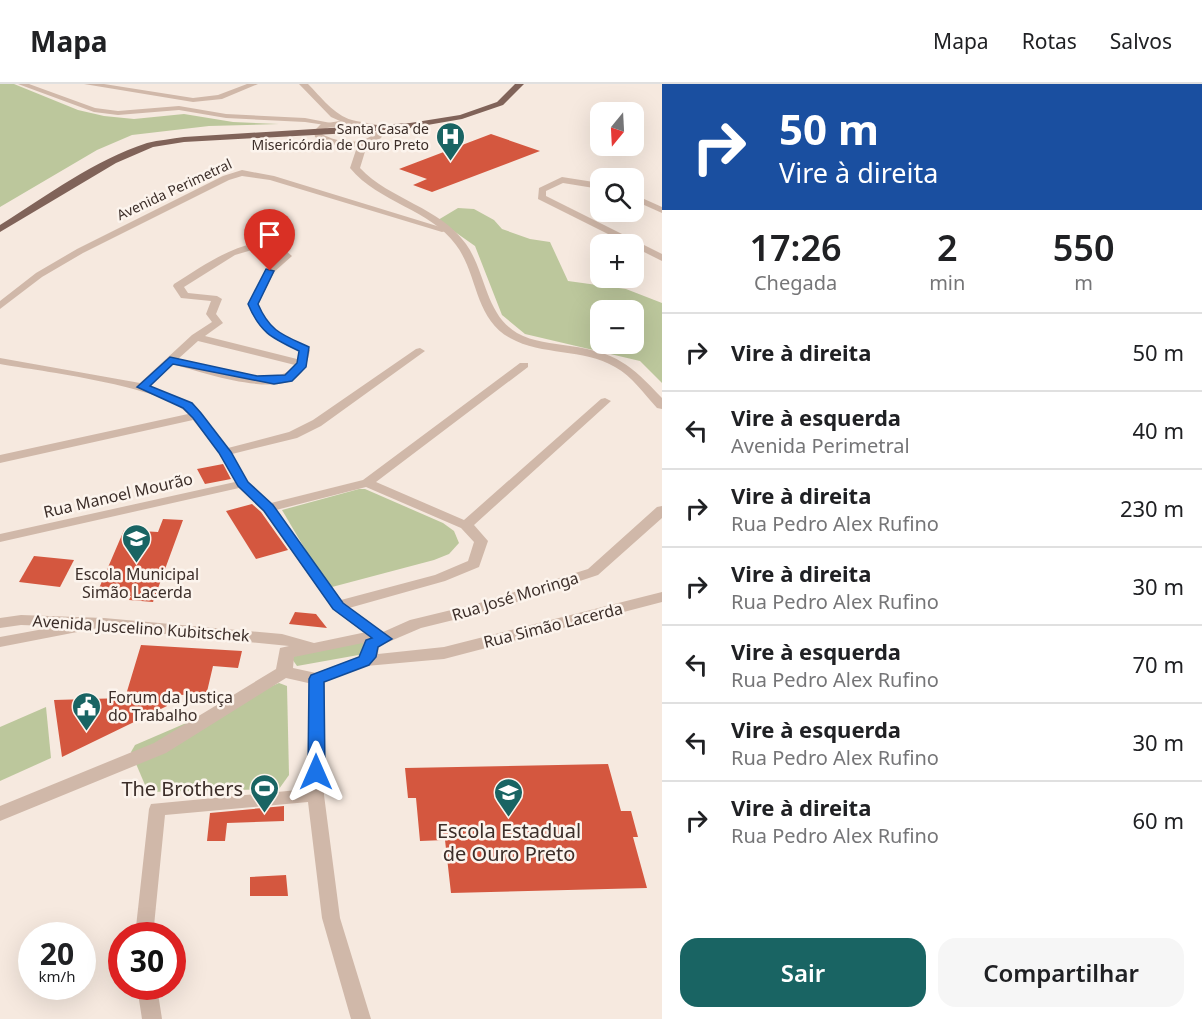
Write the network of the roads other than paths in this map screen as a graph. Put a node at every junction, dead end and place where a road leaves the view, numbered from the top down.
1 (22, 84) edge
2 (88, 84) edge
3 (222, 84) edge
4 (254, 84) edge
5 (303, 84) edge
6 (520, 84) edge
7 (237, 92) junction
8 (333, 120) junction
9 (382, 129) junction
10 (318, 131) junction
11 (363, 143) junction
12 (590, 184) edge
13 (644, 202) edge
14 (662, 210) edge
15 (590, 222) edge
16 (591, 222) edge
17 (0, 229) edge
18 (445, 230) junction
19 (662, 258) edge
20 (0, 306) edge
21 (196, 337) junction
22 (420, 351) dead end
23 (170, 360) junction
24 (0, 361) edge
25 (302, 364) junction
26 (524, 365) dead end
27 (143, 387) junction
28 (604, 401) dead end
29 (662, 405) edge
30 (197, 416) junction
31 (225, 452) junction
32 (0, 459) edge
33 (367, 483) junction
34 (242, 484) junction
35 (268, 508) junction
36 (662, 510) edge
37 (466, 525) junction
38 (0, 538) edge
39 (662, 597) edge
40 (338, 606) junction
41 (0, 623) edge
42 (104, 623) junction
43 (377, 639) junction
44 (0, 642) edge
45 (284, 645) junction
46 (444, 653) junction
47 (364, 661) junction
48 (284, 672) junction
49 (317, 679) junction
50 (316, 795) junction
51 (0, 814) edge
52 (145, 922) edge
53 (149, 1000) edge
54 (152, 1019) edge
55 (361, 1019) edge

1 - 8 street
2 - 7 street
3 - 7 street
4 - 7 street
5 - 8 street
6 - 9 main road
8 - 9 street
8 - 10 street
9 - 10 main road
9 - 11 street
10 - 11 street
10 - 17 main road
11 - 18 street
12 - 15 street
13 - 14 street
16 - 19 street
18 - 20 street, Avenida Perimetral
18 - 29 street
21 - 23 street
21 - 25 street
21 - 25 street
22 - 31 street
23 - 25 street
23 - 27 street
24 - 27 street
26 - 33 street
27 - 30 street
28 - 37 street
30 - 31 street
30 - 32 street
31 - 34 street
33 - 35 street
33 - 37 street
34 - 35 street
34 - 38 street, Rua Manoel Mourão
35 - 40 street
36 - 43 street, Rua José Moringa
37 - 40 street
39 - 46 street, Rua Simão Lacerda
40 - 43 street
41 - 42 street, Avenida Juscelino Kubitschek
42 - 44 street
42 - 45 street, Avenida Juscelino Kubitschek
43 - 45 street, Avenida Juscelino Kubitschek
43 - 46 street, Rua Simão Lacerda
43 - 47 street
45 - 48 street
46 - 47 street, Rua Simão Lacerda
47 - 49 street, Rua Simão Lacerda
48 - 49 street
48 - 51 street
49 - 50 street
50 - 52 street
50 - 55 street
53 - 54 street

